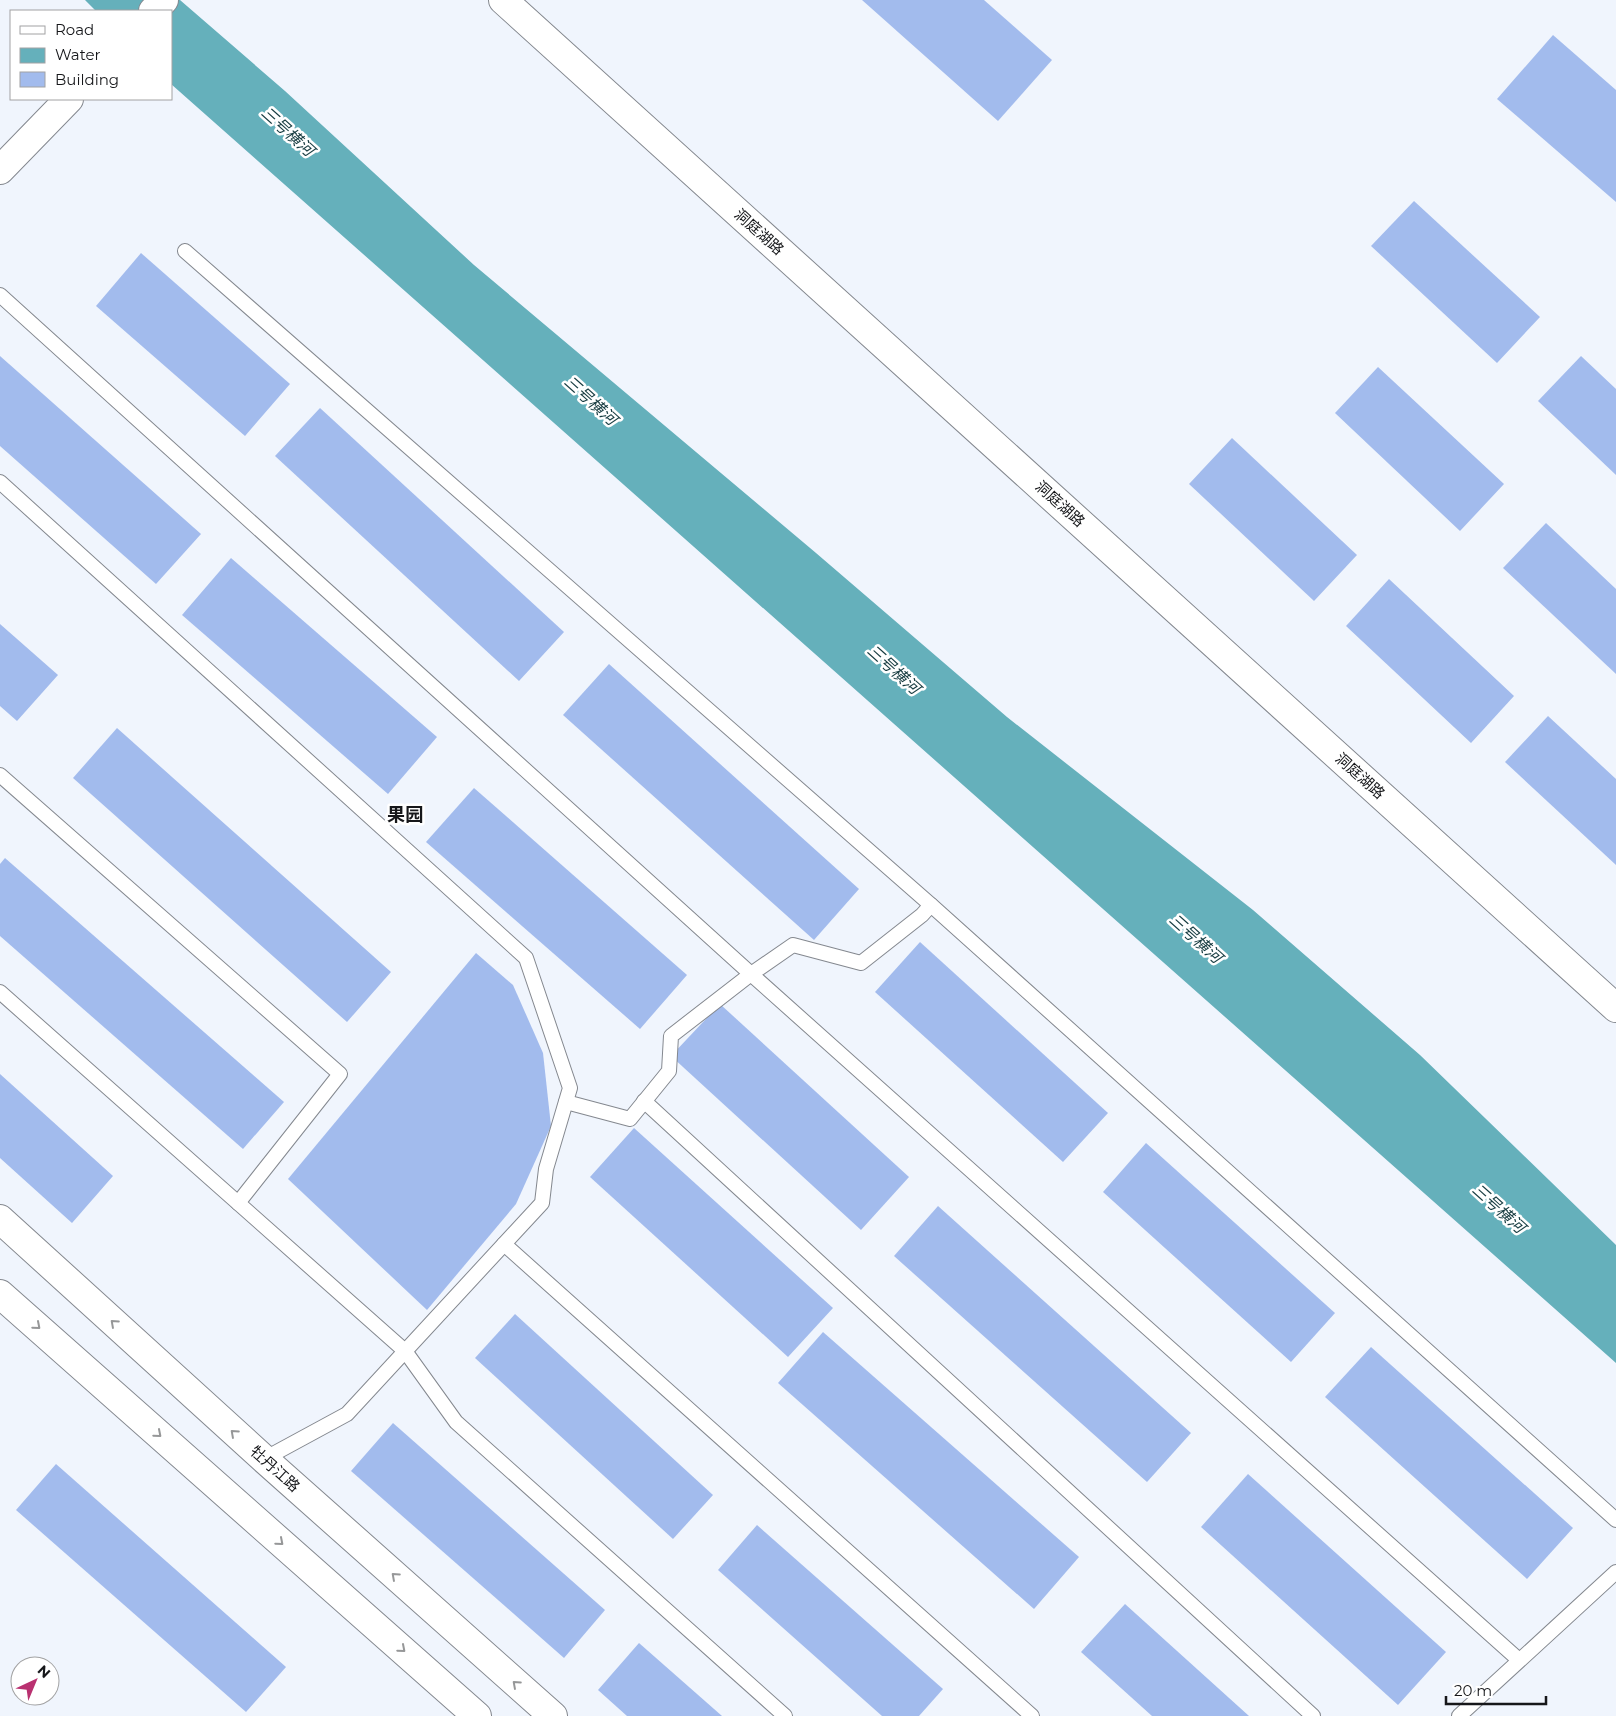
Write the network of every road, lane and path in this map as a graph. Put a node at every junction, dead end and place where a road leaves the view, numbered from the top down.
1 (164, 0) edge
2 (503, 0) edge
3 (154, 10) edge
4 (68, 100) edge
5 (0, 170) edge
6 (185, 251) dead end
7 (0, 295) edge
8 (0, 482) edge
9 (0, 775) edge
10 (931, 905) junction
11 (751, 974) junction
12 (0, 992) edge
13 (1616, 1008) edge
14 (644, 1101) junction
15 (566, 1102) junction
16 (238, 1203) junction
17 (0, 1219) edge
18 (504, 1244) junction
19 (0, 1294) edge
20 (405, 1352) junction
21 (264, 1459) junction
22 (1616, 1520) edge
23 (1616, 1572) edge
24 (1520, 1660) junction
25 (477, 1716) edge
26 (553, 1716) edge
27 (785, 1716) edge
28 (1032, 1716) edge
29 (1313, 1716) edge
30 (1459, 1716) edge

1 - 3 street
2 - 13 street, 洞庭湖路
4 - 5 street
6 - 10 lane
7 - 11 lane
8 - 15 lane
9 - 16 lane
10 - 11 lane
10 - 22 lane
11 - 14 lane
11 - 24 lane
12 - 16 lane
14 - 15 lane
14 - 29 lane
15 - 18 lane
16 - 20 lane
21 -> 17 street, 牡丹江路
18 - 20 lane
18 - 28 lane
19 -> 25 street
20 - 21 lane
20 - 27 lane
26 -> 21 street, 牡丹江路
23 - 24 lane
24 - 30 lane

